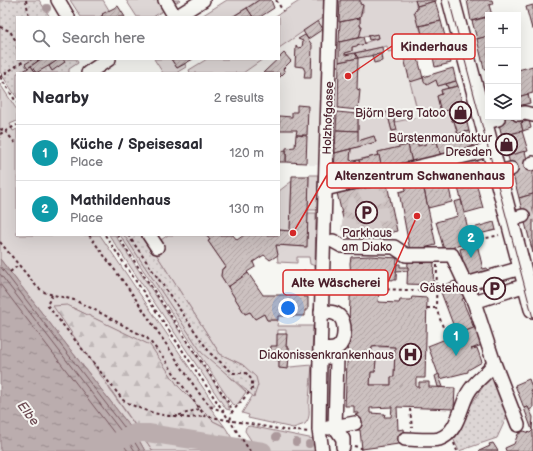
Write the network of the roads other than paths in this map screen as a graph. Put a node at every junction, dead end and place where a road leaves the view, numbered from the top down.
1 (58, 0) edge
2 (165, 0) edge
3 (203, 0) edge
4 (331, 0) edge
5 (451, 0) edge
6 (67, 16) edge
7 (174, 16) edge
8 (177, 16) edge
9 (521, 114) edge
10 (533, 115) edge
11 (490, 150) junction
12 (501, 170) junction
13 (456, 179) dead end
14 (325, 189) junction
15 (347, 235) dead end
16 (150, 236) edge
17 (328, 241) junction
18 (157, 247) dead end
19 (521, 268) junction
20 (466, 284) junction
21 (526, 285) junction
22 (474, 302) junction
23 (533, 309) edge
24 (321, 312) junction
25 (320, 353) junction
26 (494, 364) junction
27 (355, 423) dead end
28 (518, 425) dead end
29 (335, 427) junction
30 (319, 430) junction
31 (409, 439) road end
32 (343, 447) dead end
33 (322, 448) edge

1 - 6 street
2 - 7 street
3 - 8 street
4 - 14 street, Holzhofgasse
5 - 11 main road
9 - 10 street
11 - 12 main road
11 - 14 street
12 - 13 street
12 - 19 main road
14 - 17 street, Holzhofgasse
15 - 17 street
16 - 18 street
17 - 20 street
17 - 24 street, Holzhofgasse
19 - 20 street
19 - 21 main road
20 - 22 street
21 - 22 street
21 - 23 main road
22 - 26 street
24 - 25 street, Holzhofgasse
24 - 25 street
25 - 29 street
25 - 30 street, Holzhofgasse
26 - 28 street
26 - 31 street
27 - 29 street
29 - 30 street
29 - 32 street
30 - 33 street, Holzhofgasse

